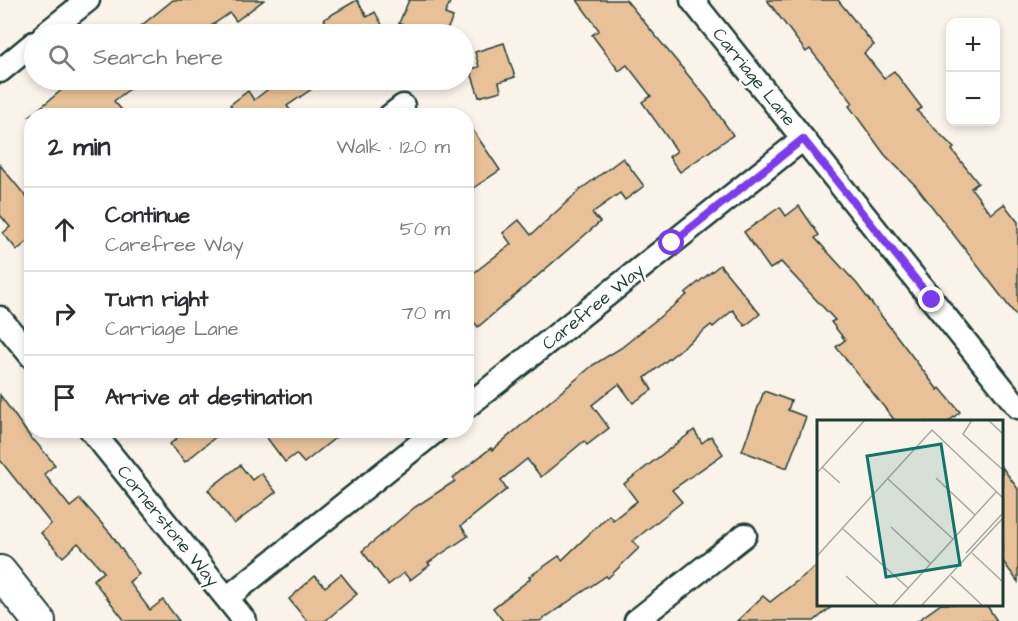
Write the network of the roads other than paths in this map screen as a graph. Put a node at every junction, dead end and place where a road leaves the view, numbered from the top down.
1 (88, 0) edge
2 (692, 0) edge
3 (58, 24) edge
4 (24, 51) edge
5 (0, 71) edge
6 (803, 139) junction
7 (0, 318) edge
8 (24, 347) edge
9 (474, 401) edge
10 (1018, 407) edge
11 (97, 438) edge
12 (427, 438) edge
13 (745, 534) dead end
14 (0, 572) edge
15 (227, 598) junction
16 (39, 621) edge
17 (245, 621) edge
18 (636, 621) edge

1 - 3 street
2 - 6 street, Carriage Lane
4 - 5 street
6 - 9 street, Carefree Way
6 - 10 street, Carriage Lane
7 - 8 street
11 - 15 street, Cornerstone Way
12 - 15 street
13 - 18 street
14 - 16 main road
15 - 17 street, Cornerstone Way

